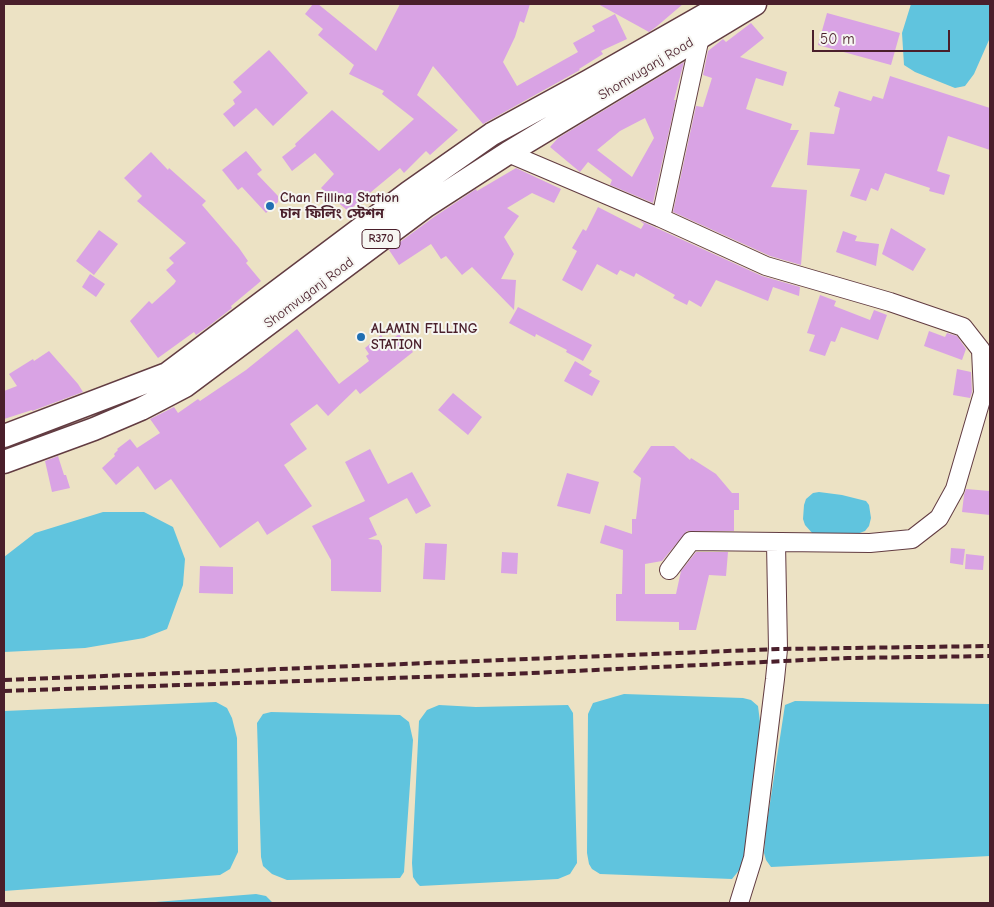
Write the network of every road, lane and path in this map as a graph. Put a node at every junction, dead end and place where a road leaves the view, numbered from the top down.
1 (755, 4) edge
2 (712, 8) edge
3 (700, 37) junction
4 (508, 153) junction
5 (661, 218) junction
6 (4, 436) edge
7 (4, 462) edge
8 (776, 543) junction
9 (669, 570) dead end
10 (739, 903) edge

1 - 3 main road, Shomvuganj Road / R370
2 - 6 main road, Shomvuganj Road / R370
3 - 4 main road, Shomvuganj Road / R370
3 - 5 street
4 - 5 street
4 - 7 main road, Shomvuganj Road / R370
5 - 8 street
8 - 9 street
8 - 10 street

